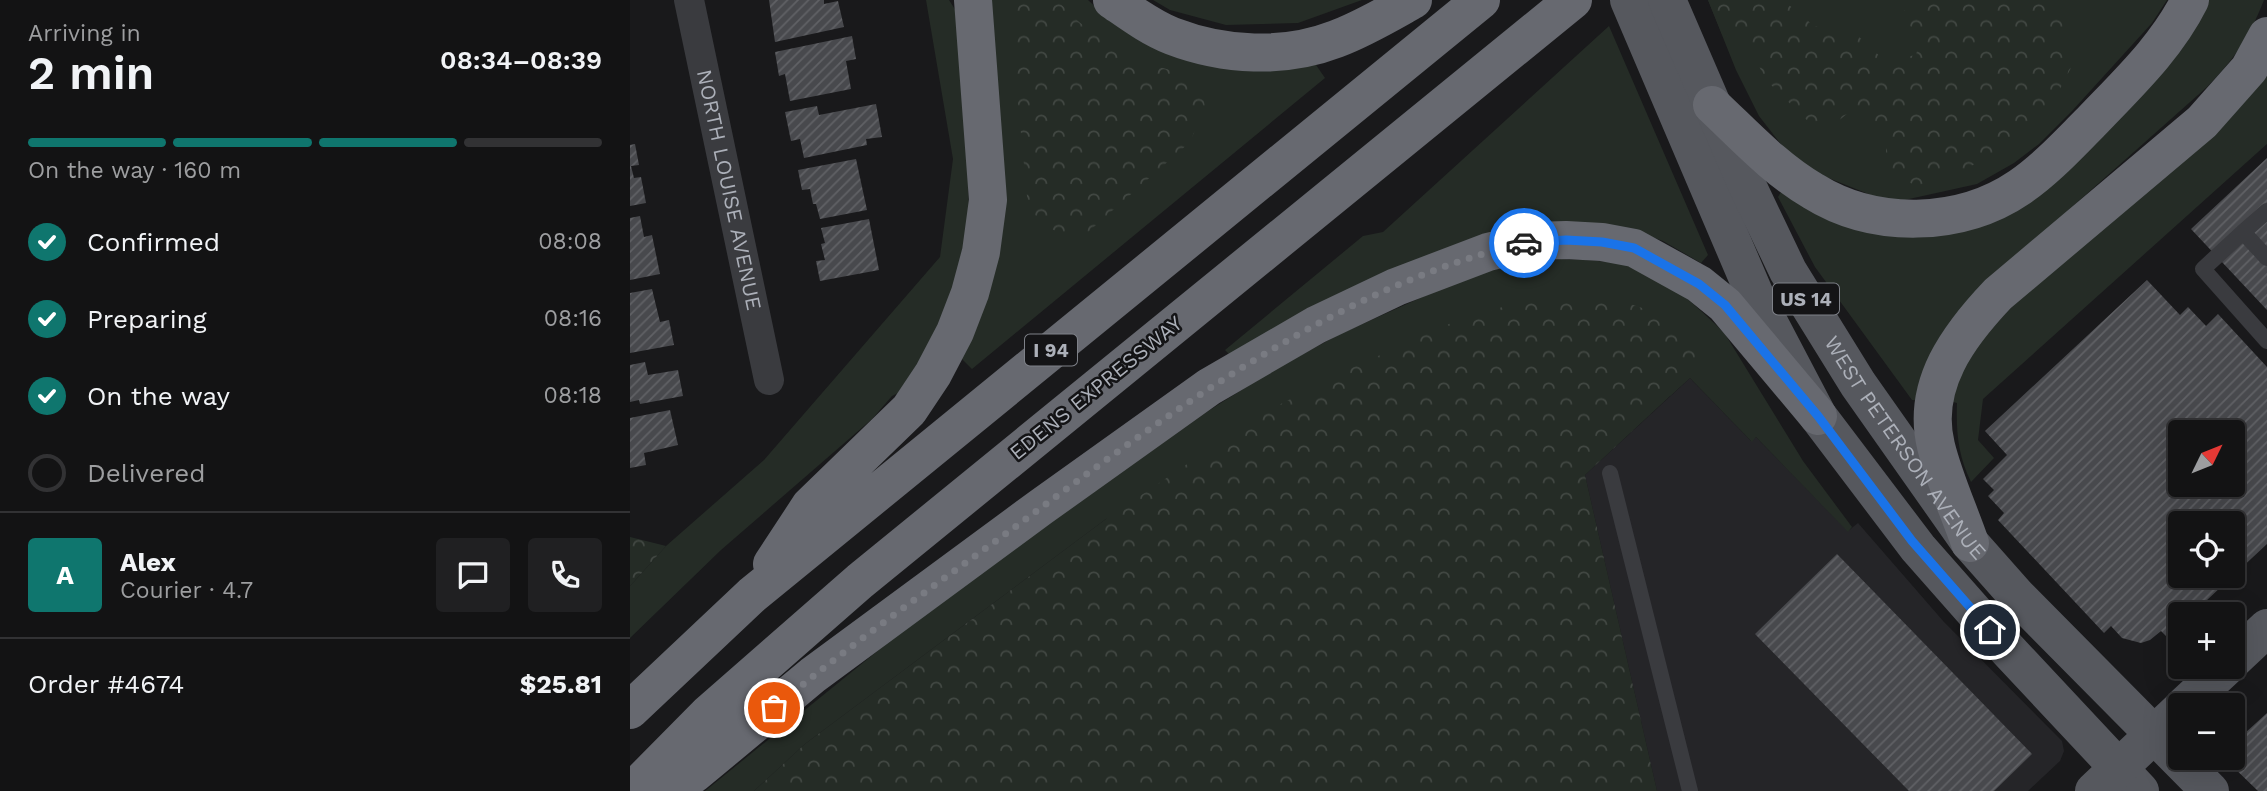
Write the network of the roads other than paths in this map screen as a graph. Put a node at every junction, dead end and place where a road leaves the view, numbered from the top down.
1 (690, 0) edge
2 (973, 0) edge
3 (1112, 0) edge
4 (1413, 0) edge
5 (1480, 0) edge
6 (1573, 0) edge
7 (1629, 0) edge
8 (1667, 0) edge
9 (2190, 0) edge
10 (2267, 36) edge
11 (1712, 105) junction
12 (2267, 211) edge
13 (2242, 232) junction
14 (2267, 258) edge
15 (2267, 341) edge
16 (769, 380) dead end
17 (1818, 416) junction
18 (1610, 473) dead end
19 (1970, 543) junction
20 (752, 595) junction
21 (2267, 628) edge
22 (2245, 649) edge
23 (2213, 679) edge
24 (2198, 693) edge
25 (630, 710) edge
26 (2168, 721) edge
27 (2197, 770) edge
28 (2118, 783) edge
29 (632, 791) edge
30 (663, 791) edge
31 (1690, 791) edge
32 (2210, 791) edge

1 - 16 street, NORTH LOUISE AVENUE
2 - 20 highway
3 - 4 highway
5 - 20 highway, I 94
6 - 29 highway, EDENS EXPRESSWAY / I 94
7 - 17 main road, WEST PETERSON AVENUE / US 14
8 - 11 main road, WEST PETERSON AVENUE / US 14
9 - 11 highway
10 - 19 highway
11 - 19 main road, WEST PETERSON AVENUE / US 14
12 - 13 lane
13 - 14 lane
13 - 15 lane
17 - 28 main road, WEST PETERSON AVENUE / US 14
17 - 30 highway
18 - 31 lane
19 - 26 main road, WEST PETERSON AVENUE / US 14
20 - 25 highway, I 94
21 - 22 main road
23 - 24 main road
26 - 28 main road
27 - 32 main road, WEST PETERSON AVENUE / US 14

